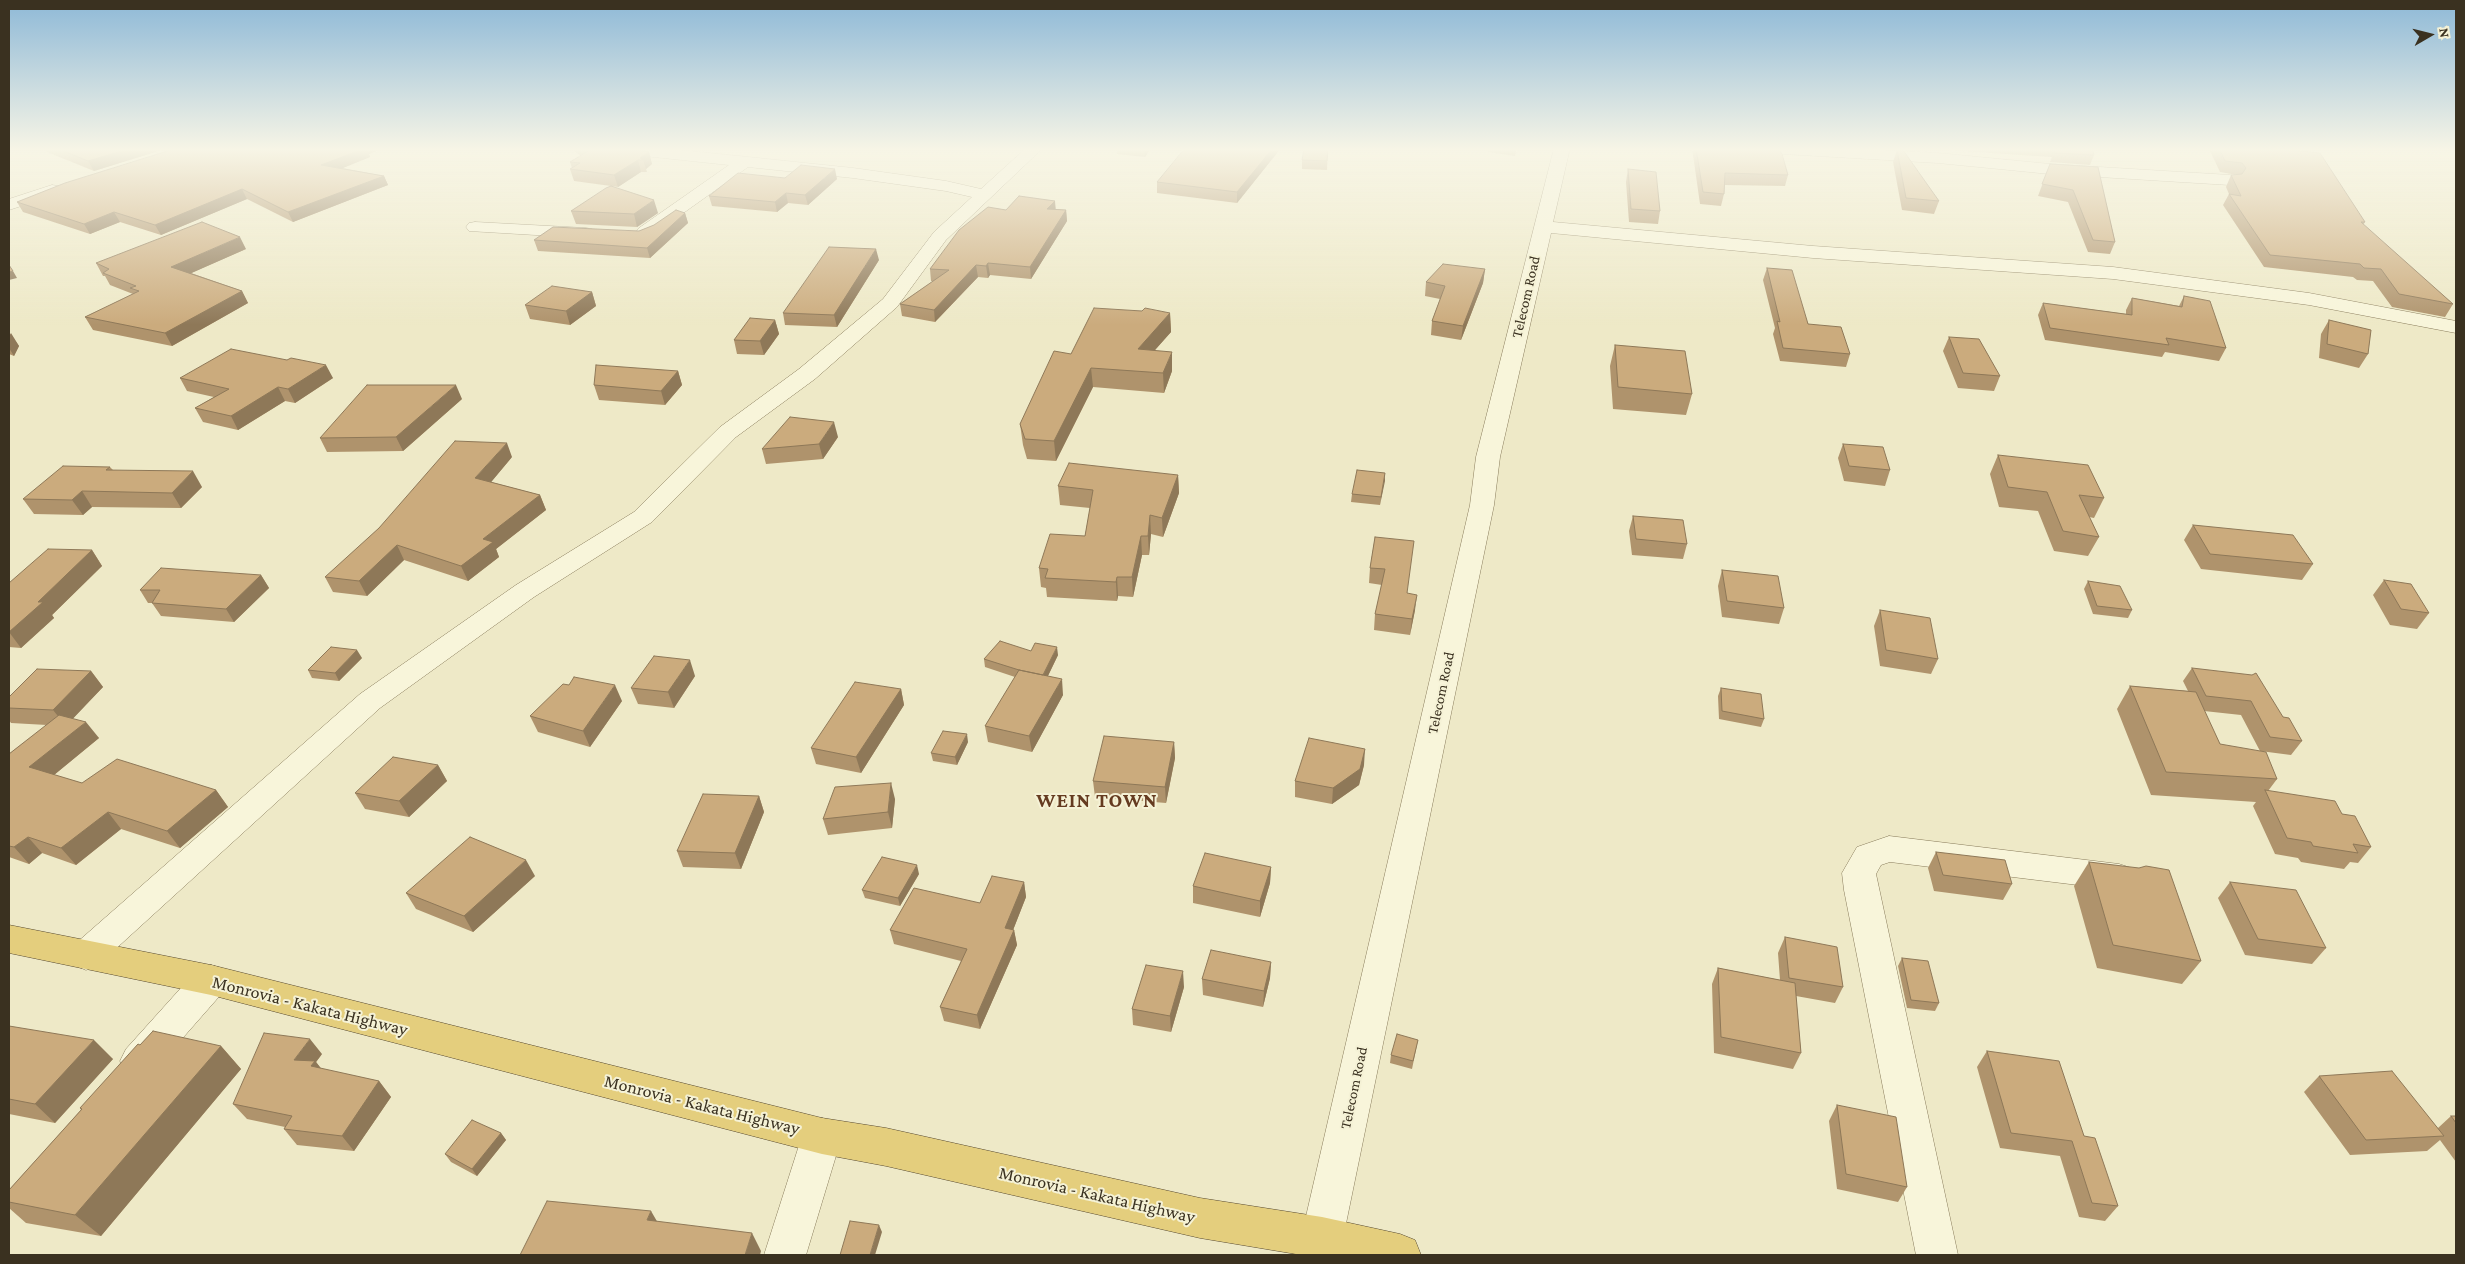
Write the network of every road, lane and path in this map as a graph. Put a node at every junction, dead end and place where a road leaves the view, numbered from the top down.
1 (682, 207) edge
2 (971, 207) edge
3 (1549, 207) edge
4 (475, 227) dead end
5 (1544, 227) junction
6 (603, 234) edge
7 (632, 235) edge
8 (2456, 327) edge
9 (2123, 877) edge
10 (9, 939) edge
11 (86, 955) junction
12 (211, 980) junction
13 (113, 1089) edge
14 (822, 1136) junction
15 (1322, 1238) junction
16 (785, 1255) edge
17 (1400, 1255) edge
18 (1937, 1255) edge

1 - 7 street
2 - 11 street
3 - 5 street, Telecom Road
4 - 6 street
5 - 8 street
5 - 15 street, Telecom Road
9 - 18 street
10 - 11 highway, Monrovia - Kakata Highway
11 - 12 highway, Monrovia - Kakata Highway
12 - 13 street
12 - 14 highway, Monrovia - Kakata Highway
14 - 15 highway, Monrovia - Kakata Highway
14 - 16 street
15 - 17 highway, Monrovia - Kakata Highway

